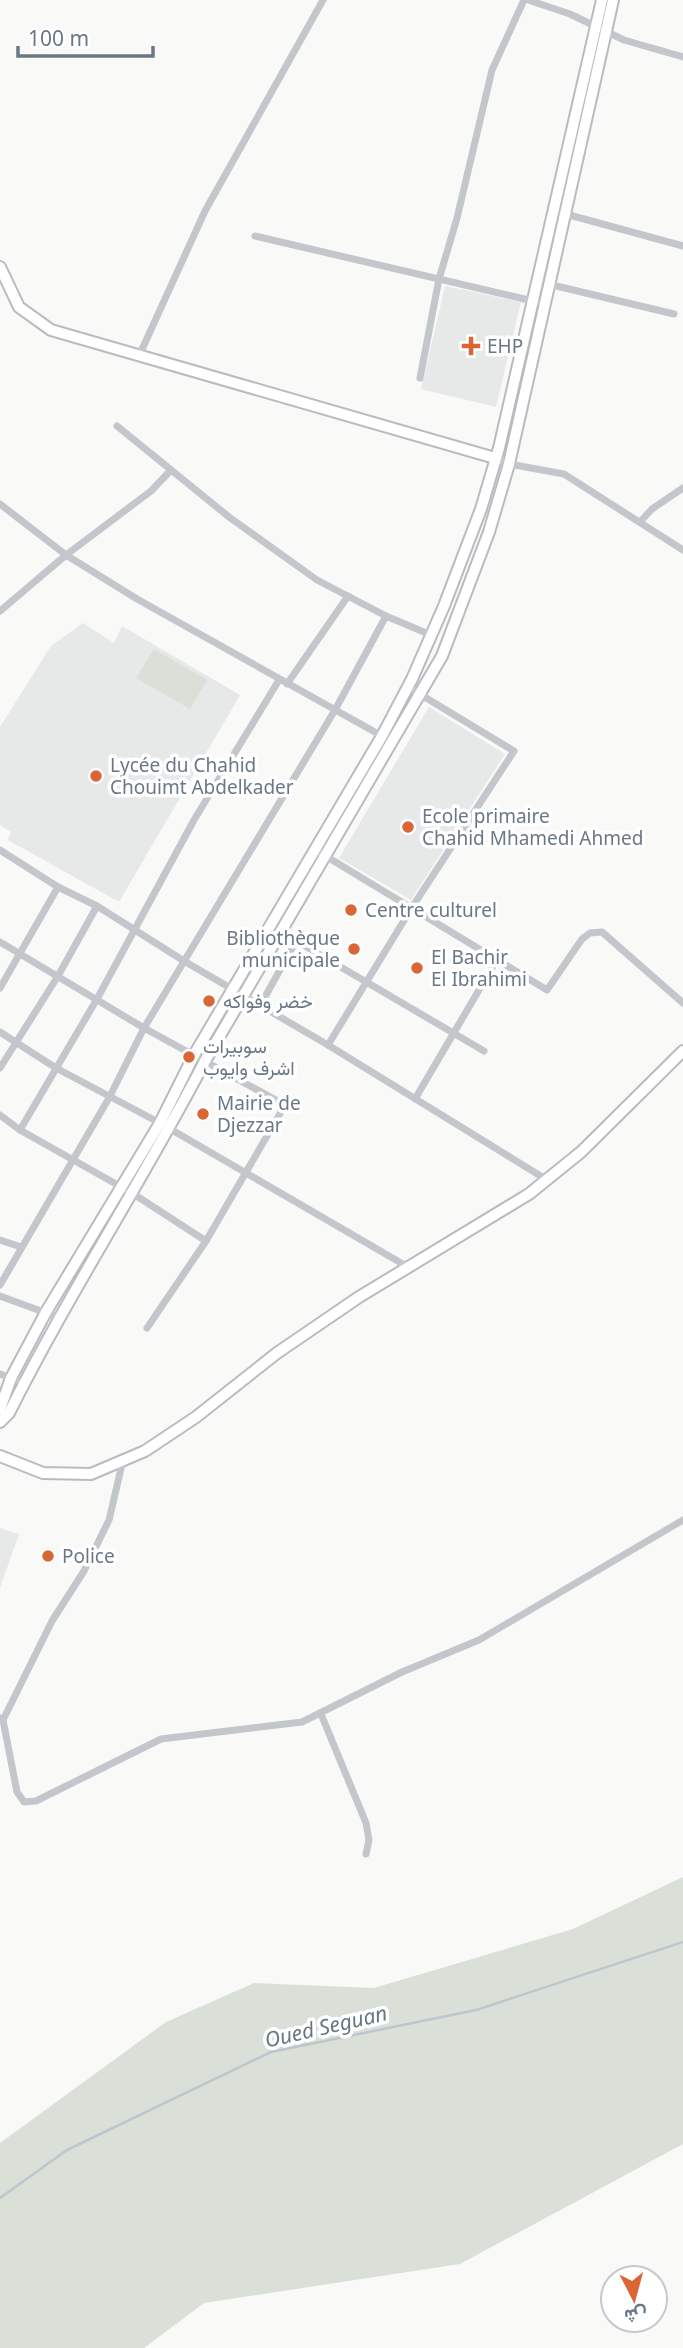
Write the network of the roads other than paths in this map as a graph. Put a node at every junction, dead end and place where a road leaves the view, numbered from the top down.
1 (323, 0) edge
2 (526, 0) edge
3 (602, 0) edge
4 (613, 0) edge
5 (601, 28) junction
6 (683, 57) edge
7 (559, 212) junction
8 (255, 236) dead end
9 (683, 246) edge
10 (0, 267) edge
11 (439, 279) junction
12 (548, 284) junction
13 (538, 302) junction
14 (674, 313) dead end
15 (139, 356) junction
16 (419, 378) dead end
17 (117, 426) dead end
18 (495, 458) junction
19 (509, 464) junction
20 (171, 470) junction
21 (683, 488) edge
22 (0, 504) edge
23 (640, 522) junction
24 (683, 550) edge
25 (66, 555) junction
26 (348, 596) junction
27 (0, 611) edge
28 (386, 616) junction
29 (431, 635) junction
30 (283, 682) junction
31 (408, 687) junction
32 (420, 694) junction
33 (335, 710) junction
34 (382, 736) junction
35 (314, 849) junction
36 (0, 850) edge
37 (326, 857) junction
38 (58, 887) junction
39 (97, 906) junction
40 (411, 909) junction
41 (135, 930) junction
42 (281, 932) junction
43 (296, 941) junction
44 (0, 942) edge
45 (20, 954) junction
46 (184, 961) junction
47 (496, 961) junction
48 (58, 976) junction
49 (366, 982) junction
50 (0, 988) edge
51 (232, 989) junction
52 (244, 996) junction
53 (97, 999) junction
54 (683, 1003) edge
55 (260, 1006) junction
56 (144, 1028) junction
57 (0, 1032) edge
58 (454, 1034) junction
59 (16, 1041) junction
60 (328, 1045) junction
61 (484, 1051) dead end
62 (683, 1051) edge
63 (194, 1055) junction
64 (205, 1061) junction
65 (0, 1068) edge
66 (56, 1068) junction
67 (109, 1098) junction
68 (415, 1099) junction
69 (1, 1121) edge
70 (165, 1126) junction
71 (20, 1130) junction
72 (71, 1161) junction
73 (244, 1174) junction
74 (547, 1180) junction
75 (127, 1191) junction
76 (0, 1240) edge
77 (206, 1241) junction
78 (21, 1247) junction
79 (408, 1267) junction
80 (0, 1285) edge
81 (0, 1296) edge
82 (46, 1312) junction
83 (60, 1318) junction
84 (147, 1328) dead end
85 (5, 1376) edge
86 (24, 1383) junction
87 (3, 1410) edge
88 (0, 1422) edge
89 (0, 1456) edge
90 (123, 1460) junction
91 (683, 1520) edge
92 (321, 1714) junction
93 (2, 1719) edge
94 (366, 1854) dead end

1 - 15 street
2 - 5 street
2 - 11 street
3 - 5 main road
4 - 5 main road
5 - 6 street
5 - 7 main road
7 - 9 street
7 - 12 main road
7 - 13 main road
8 - 11 street
10 - 15 main road
11 - 13 street
11 - 16 street
12 - 13 main road
12 - 14 street
13 - 18 main road
13 - 19 main road
15 - 18 main road
17 - 20 street
18 - 19 street
18 - 29 main road
19 - 23 street
19 - 32 main road
20 - 25 street
20 - 26 street
21 - 23 street
22 - 25 street
23 - 24 street
25 - 27 street
25 - 30 street
26 - 28 street
26 - 30 street
28 - 29 street
28 - 33 street
29 - 31 main road
30 - 33 street
30 - 41 street
31 - 32 street
31 - 34 main road
32 - 37 main road
32 - 40 street
33 - 34 street
33 - 46 street
34 - 35 main road
35 - 37 street
35 - 51 main road
36 - 38 street
37 - 40 street
37 - 42 main road
38 - 39 street
38 - 45 street
39 - 41 street
39 - 48 street
40 - 47 street
40 - 49 street
41 - 46 street
41 - 53 street
42 - 43 street
42 - 52 main road
43 - 49 street
43 - 55 street
44 - 45 street
45 - 48 street
45 - 50 street
46 - 51 street
46 - 56 street
47 - 54 street
47 - 58 street
48 - 53 street
48 - 59 street
49 - 58 street
49 - 60 street
51 - 52 street
51 - 63 main road
52 - 55 street
52 - 64 main road
53 - 56 street
53 - 66 street
55 - 60 street
56 - 63 street
56 - 67 street
57 - 59 street
58 - 61 street
58 - 68 street
59 - 65 street
59 - 66 street
60 - 68 street
62 - 74 main road
63 - 64 street
63 - 70 main road
64 - 70 main road
64 - 73 street
66 - 67 street
66 - 71 street
67 - 70 street
67 - 72 street
68 - 74 street
69 - 71 street
70 - 73 street
70 - 75 main road
71 - 72 street
72 - 75 street
72 - 78 street
73 - 77 street
73 - 79 street
74 - 79 main road
75 - 77 street
75 - 82 main road
75 - 83 main road
76 - 78 street
77 - 84 street
78 - 80 street
79 - 90 main road
81 - 82 street
82 - 83 street
82 - 85 main road
83 - 86 main road
85 - 86 street
85 - 87 main road
86 - 87 main road
87 - 88 main road
89 - 90 main road
90 - 93 street
91 - 92 street
92 - 93 street
92 - 94 street

